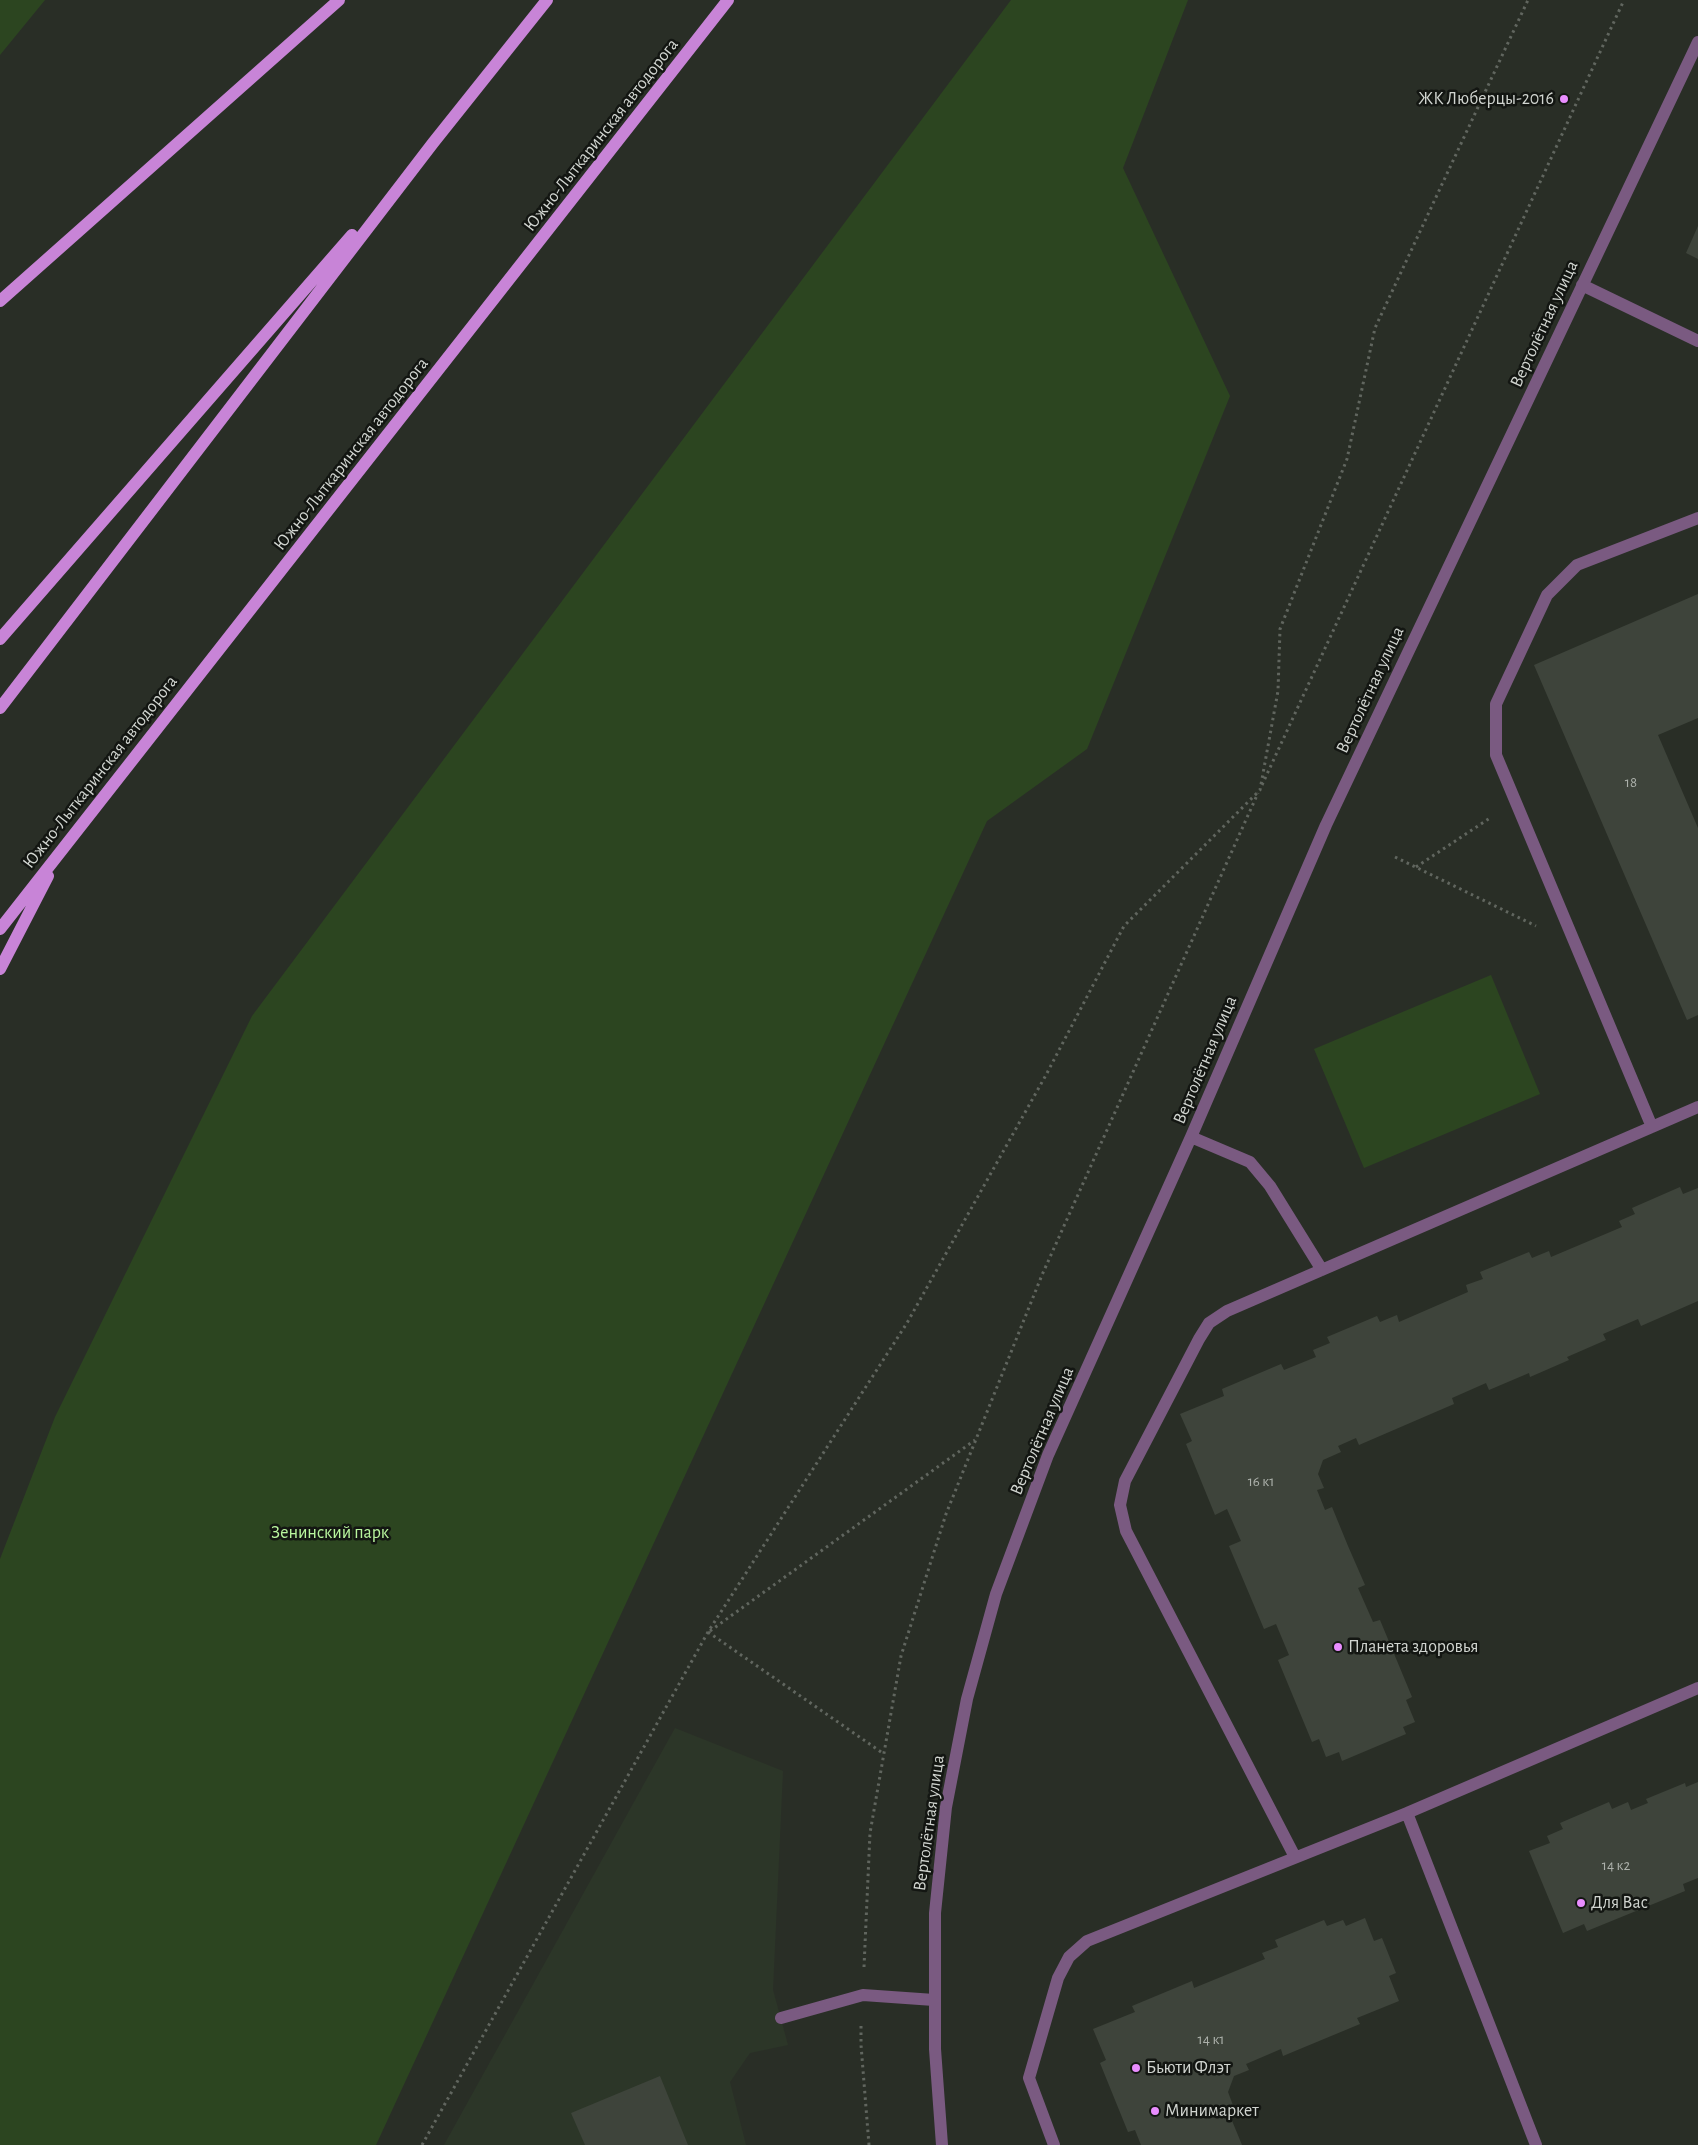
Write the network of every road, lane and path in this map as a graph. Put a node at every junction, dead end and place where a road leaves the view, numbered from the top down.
1 (339, 0) edge
2 (547, 0) edge
3 (728, 0) edge
4 (1528, 0) edge
5 (1624, 0) edge
6 (1698, 42) edge
7 (433, 143) junction
8 (1582, 285) junction
9 (0, 301) edge
10 (1698, 340) edge
11 (1698, 518) edge
12 (0, 639) edge
13 (0, 708) edge
14 (1260, 790) junction
15 (1516, 801) junction
16 (63, 848) junction
17 (1395, 857) dead end
18 (1416, 868) junction
19 (0, 929) edge
20 (1576, 946) junction
21 (0, 969) edge
22 (1698, 1107) edge
23 (1652, 1127) junction
24 (1191, 1137) junction
25 (1322, 1270) junction
26 (976, 1440) junction
27 (708, 1632) junction
28 (1698, 1688) edge
29 (884, 1754) junction
30 (1407, 1812) junction
31 (1295, 1857) junction
32 (863, 1995) junction
33 (934, 2000) junction
34 (781, 2018) dead end
35 (422, 2145) edge
36 (869, 2145) edge
37 (942, 2145) edge
38 (1054, 2145) edge
39 (1536, 2145) edge

1 - 9 main road
2 - 7 main road
3 - 16 main road, Южно-Лыткаринская автодорога
4 - 14 path
5 - 14 path
6 - 8 street, Вертолётная улица
7 - 12 main road
7 - 13 main road
8 - 10 street
8 - 24 street, Вертолётная улица
11 - 15 street
14 - 26 path
14 - 27 path
15 - 18 path
15 - 20 street
16 - 19 main road, Южно-Лыткаринская автодорога
16 - 21 main road
17 - 18 path
18 - 20 path
20 - 23 street
22 - 23 street
23 - 25 street
24 - 25 street
24 - 33 street, Вертолётная улица
25 - 31 street
26 - 27 path
26 - 29 path
27 - 29 path
27 - 35 path
28 - 30 street
29 - 32 path
30 - 31 street
30 - 39 street
31 - 38 street
32 - 33 street
32 - 34 street
32 - 36 path
33 - 37 street, Вертолётная улица

